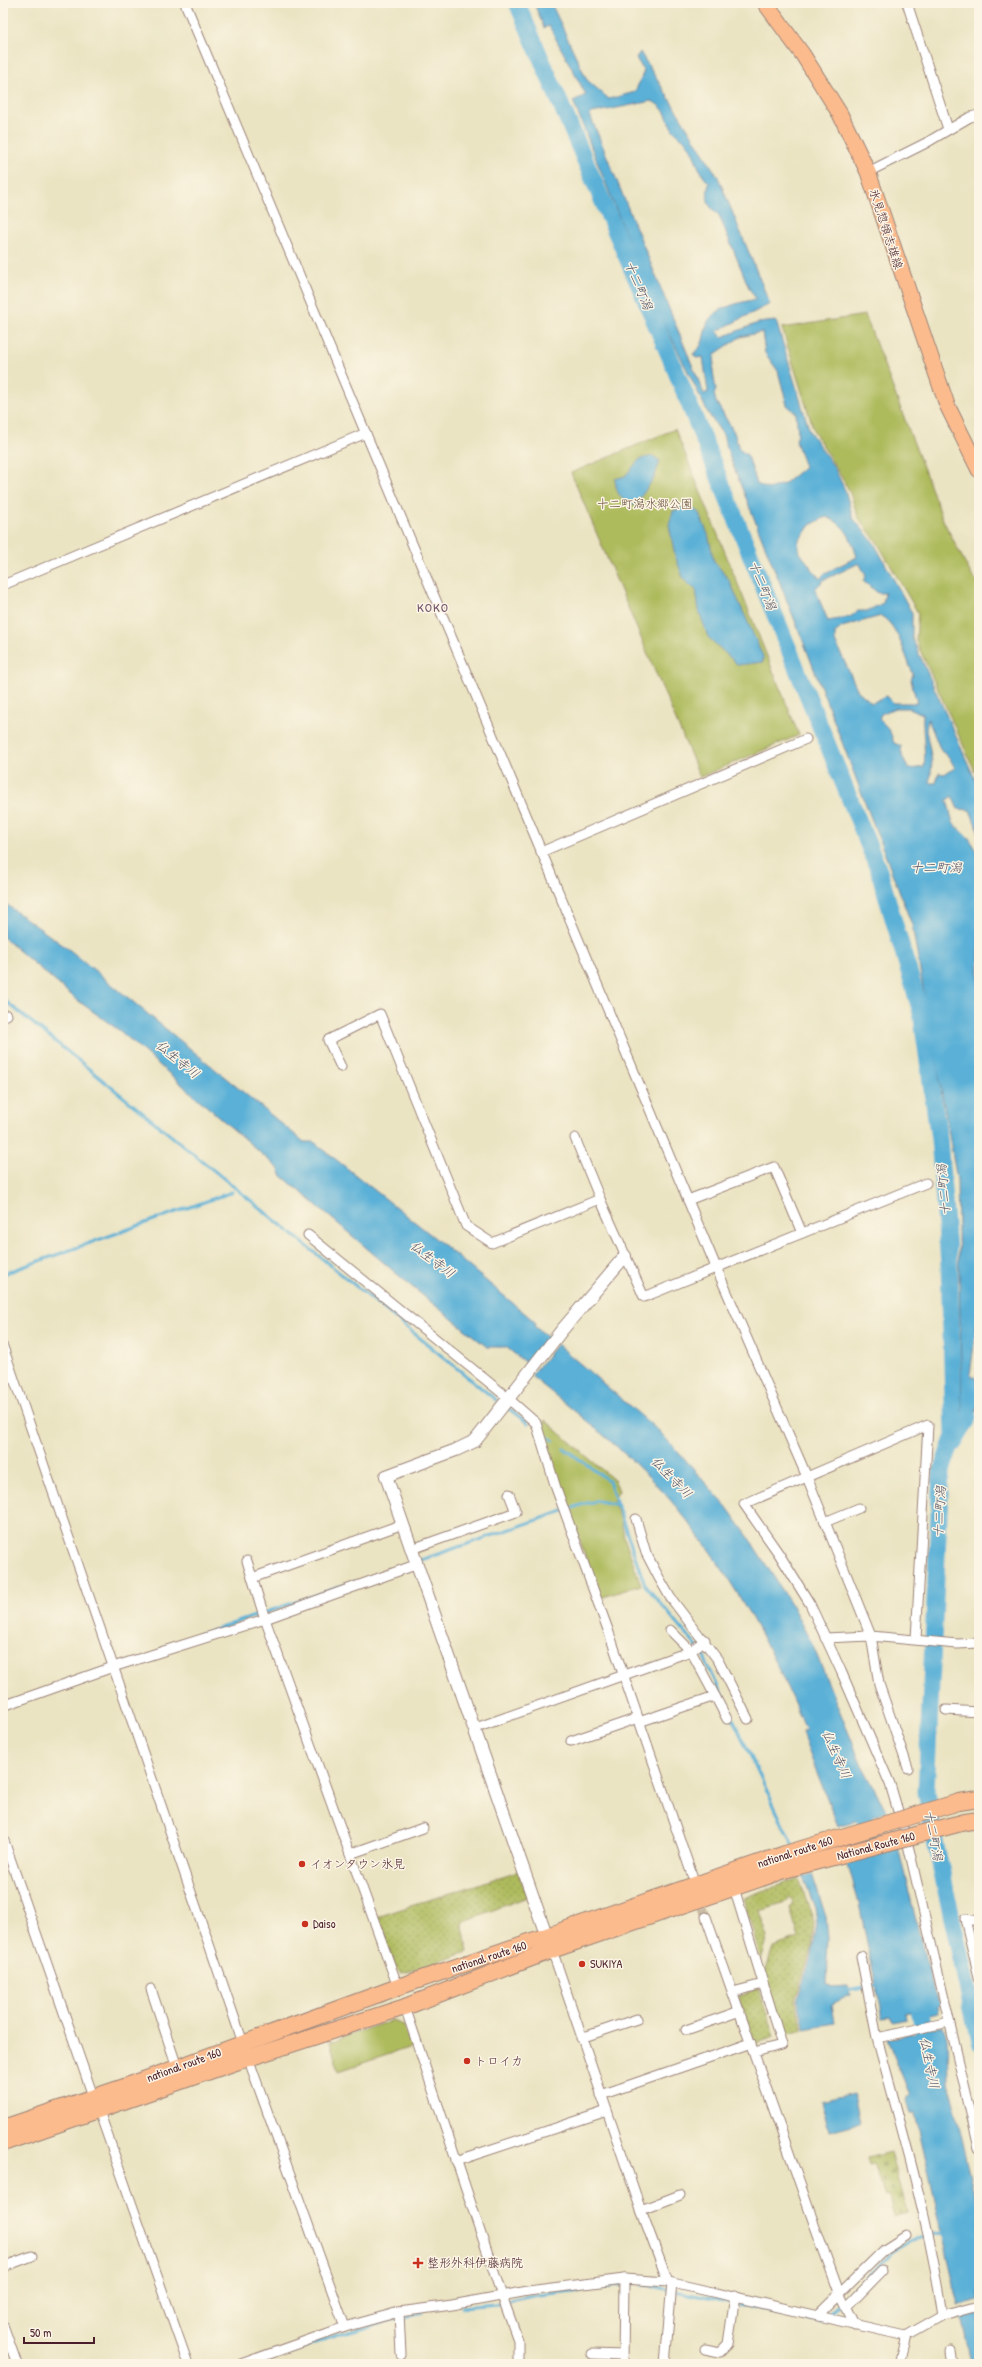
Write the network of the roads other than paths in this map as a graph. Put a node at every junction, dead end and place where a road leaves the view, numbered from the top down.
1 (185, 3) edge
2 (765, 3) edge
3 (907, 3) edge
4 (979, 115) edge
5 (948, 129) junction
6 (868, 172) junction
7 (366, 433) junction
8 (977, 462) edge
9 (3, 585) edge
10 (806, 739) dead end
11 (541, 852) junction
12 (341, 1067) dead end
13 (575, 1138) dead end
14 (926, 1183) dead end
15 (600, 1199) junction
16 (688, 1200) junction
17 (802, 1233) junction
18 (308, 1235) dead end
19 (625, 1256) junction
20 (716, 1267) junction
21 (3, 1347) edge
22 (502, 1393) dead end
23 (511, 1401) dead end
24 (807, 1477) junction
25 (510, 1494) dead end
26 (859, 1508) dead end
27 (636, 1519) dead end
28 (825, 1522) junction
29 (403, 1524) junction
30 (412, 1550) junction
31 (247, 1561) dead end
32 (418, 1564) junction
33 (252, 1578) junction
34 (265, 1619) junction
35 (670, 1630) dead end
36 (871, 1636) junction
37 (825, 1638) junction
38 (916, 1639) junction
39 (705, 1640) junction
40 (979, 1643) edge
41 (691, 1651) junction
42 (113, 1667) junction
43 (623, 1675) junction
44 (716, 1696) junction
45 (3, 1706) edge
46 (946, 1710) dead end
47 (979, 1712) edge
48 (727, 1719) dead end
49 (748, 1719) dead end
50 (638, 1720) junction
51 (473, 1730) junction
52 (571, 1741) dead end
53 (908, 1768) dead end
54 (979, 1799) edge
55 (972, 1821) edge
56 (423, 1828) dead end
57 (3, 1838) edge
58 (350, 1854) junction
59 (787, 1862) junction
60 (692, 1875) dead end
61 (734, 1888) junction
62 (706, 1917) tunnel mouth
63 (979, 1921) edge
64 (549, 1944) junction
65 (860, 1956) dead end
66 (979, 1976) edge
67 (763, 1984) junction
68 (398, 1987) junction
69 (151, 1989) dead end
70 (733, 1992) junction
71 (405, 2007) junction
72 (740, 2011) junction
73 (637, 2019) dead end
74 (949, 2022) junction
75 (686, 2030) dead end
76 (581, 2038) junction
77 (877, 2038) junction
78 (751, 2043) junction
79 (246, 2051) junction
80 (754, 2052) junction
81 (177, 2067) junction
82 (601, 2095) junction
83 (93, 2096) junction
84 (99, 2111) junction
85 (607, 2111) junction
86 (3, 2128) edge
87 (3, 2143) edge
88 (979, 2148) edge
89 (456, 2161) junction
90 (680, 2195) dead end
91 (641, 2210) junction
92 (906, 2236) dead end
93 (32, 2256) dead end
94 (3, 2267) edge
95 (882, 2270) dead end
96 (624, 2279) junction
97 (670, 2283) junction
98 (840, 2295) junction
99 (502, 2296) junction
100 (734, 2296) junction
101 (979, 2305) edge
102 (846, 2308) junction
103 (399, 2312) junction
104 (946, 2314) junction
105 (818, 2315) junction
106 (3, 2325) edge
107 (855, 2325) junction
108 (345, 2327) junction
109 (906, 2336) junction
110 (705, 2349) dead end
111 (951, 2351) dead end
112 (592, 2354) dead end
113 (401, 2355) dead end
114 (623, 2359) edge
115 (17, 2364) edge
116 (188, 2364) edge
117 (241, 2364) edge
118 (518, 2364) edge
119 (665, 2364) edge
120 (898, 2364) edge
121 (953, 2364) edge

1 - 7 street
2 - 6 main road, 氷見惣領志雄線
3 - 5 street
4 - 5 street
5 - 6 street
6 - 8 main road, 氷見惣領志雄線
7 - 9 street
7 - 11 street
10 - 11 street
11 - 16 street
12 - 15 street
13 - 15 street
14 - 17 street
15 - 19 street
16 - 17 street
16 - 20 street
17 - 20 street
18 - 22 street
19 - 20 street
19 - 29 street
20 - 24 street
21 - 42 street
23 - 43 street
24 - 28 street
24 - 37 street
24 - 38 street
25 - 30 street
26 - 28 street
27 - 39 street
28 - 36 street
29 - 30 street
29 - 33 street
30 - 32 street
31 - 33 street
32 - 34 street
32 - 51 street
33 - 34 street
34 - 42 street
34 - 58 street
35 - 41 street
36 - 37 street
36 - 38 street
36 - 53 street
37 - 74 street
38 - 40 street
39 - 41 street
39 - 49 street
41 - 43 street
41 - 44 street
42 - 45 street
42 - 79 street
43 - 50 street
43 - 51 street
44 - 48 street
44 - 50 street
46 - 47 street
50 - 52 street
50 - 60 street
51 - 64 street
54 - 59 highway, national route 160, bridge
55 - 59 highway, National Route 160, bridge
56 - 58 street
57 - 83 street
58 - 68 street
59 - 61 highway, national route 160
59 - 64 highway, national route 160
61 - 64 highway, national route 160
61 - 67 street
62 - 70 street
63 - 66 street
64 - 68 highway, national route 160
64 - 71 highway, national route 160
64 - 76 street
65 - 77 street
67 - 70 street
67 - 80 street
68 - 79 highway, national route 160
69 - 81 street
70 - 72 street
71 - 79 highway, national route 160
71 - 89 street
72 - 75 street
72 - 78 street
73 - 76 street
74 - 77 street
74 - 88 street
76 - 82 street
77 - 104 street
78 - 80 street
78 - 82 street
79 - 81 highway, national route 160
79 - 84 highway, national route 160
79 - 108 street
80 - 98 street
81 - 83 highway, national route 160
82 - 85 street
83 - 86 highway, national route 160
84 - 87 highway, national route 160
84 - 116 street
85 - 89 street
85 - 91 street
89 - 99 street
90 - 91 street
91 - 97 street
92 - 98 street
93 - 94 street
95 - 102 street
96 - 97 street
96 - 99 street
96 - 114 street
97 - 100 street
97 - 119 street
98 - 102 street
98 - 105 street
99 - 103 street
99 - 118 street
100 - 105 street
100 - 110 street
101 - 104 street
102 - 107 street
103 - 108 street
103 - 113 street
104 - 109 street
105 - 107 street
106 - 115 street
107 - 109 street
108 - 117 street
109 - 120 street
111 - 121 street
112 - 114 street

